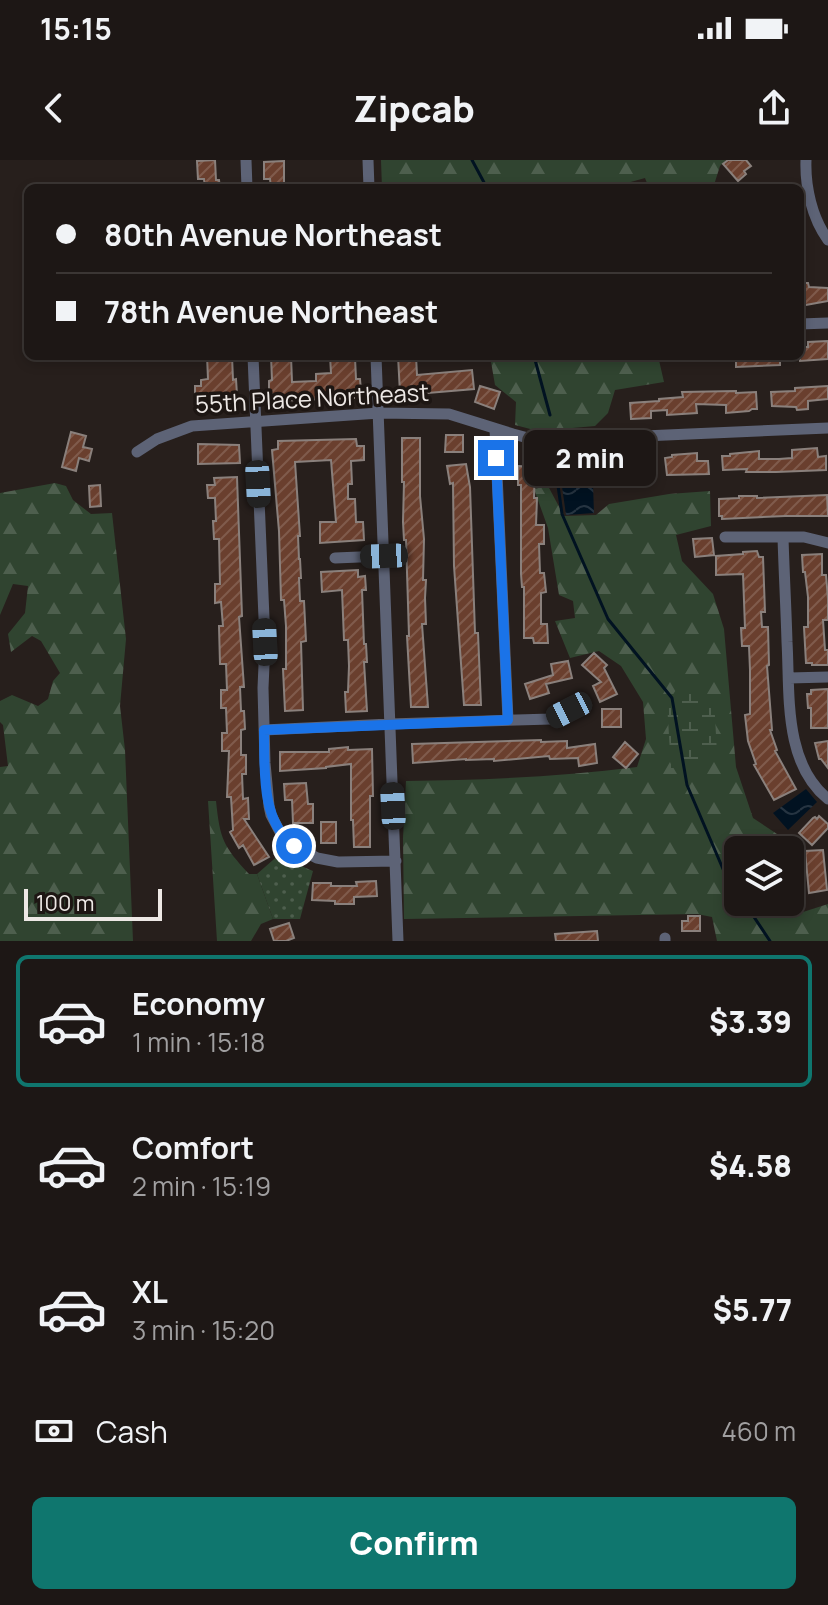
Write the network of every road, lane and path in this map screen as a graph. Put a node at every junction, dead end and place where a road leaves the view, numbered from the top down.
1 (246, 160) edge
2 (368, 160) edge
3 (806, 160) edge
4 (247, 184) edge
5 (369, 184) edge
6 (828, 240) edge
7 (828, 323) edge
8 (804, 324) edge
9 (253, 360) edge
10 (376, 360) edge
11 (379, 413) junction
12 (255, 421) junction
13 (828, 428) edge
14 (495, 429) junction
15 (137, 452) dead end
16 (725, 537) dead end
17 (783, 537) junction
18 (828, 543) edge
19 (384, 556) junction
20 (335, 558) dead end
21 (828, 677) edge
22 (789, 678) junction
23 (569, 710) dead end
24 (508, 720) junction
25 (390, 724) junction
26 (264, 730) junction
27 (825, 797) edge
28 (396, 861) junction
29 (398, 941) edge

1 - 4 street
2 - 5 street
3 - 6 street
7 - 8 street
9 - 12 street
10 - 11 street
11 - 12 street, 55th Place Northeast
11 - 14 street, 55th Place Northeast
11 - 19 street
12 - 15 street, 55th Place Northeast
12 - 26 street
13 - 14 street, 55th Place Northeast
14 - 24 street
16 - 17 street
17 - 18 street
17 - 22 street
19 - 20 street
19 - 25 street
21 - 22 street
22 - 27 street
23 - 24 street
24 - 25 street
25 - 26 street
25 - 28 street
26 - 28 street
28 - 29 street

